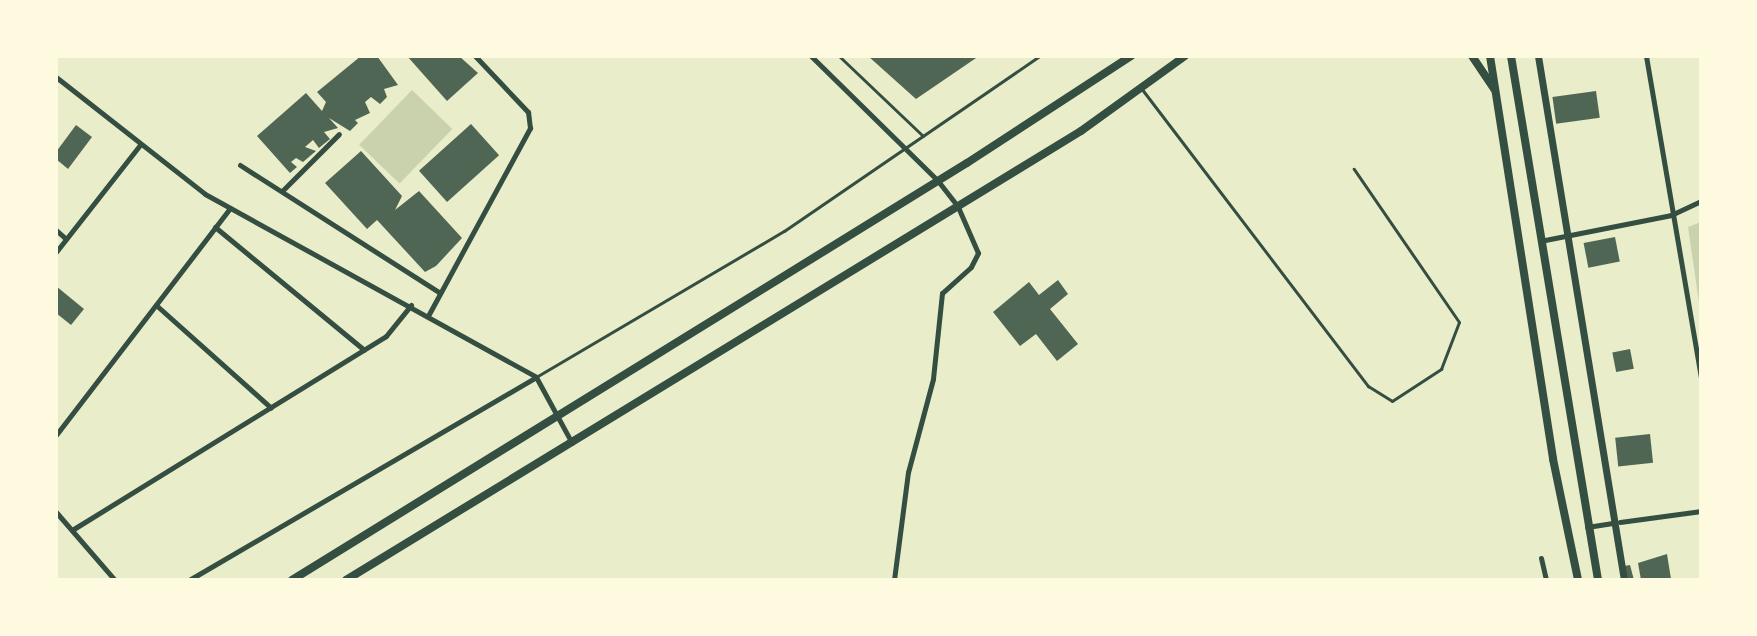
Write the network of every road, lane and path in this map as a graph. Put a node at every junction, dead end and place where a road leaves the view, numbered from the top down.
1 (475, 56) edge
2 (811, 56) edge
3 (839, 56) edge
4 (1040, 56) edge
5 (1131, 56) edge
6 (1185, 56) edge
7 (1472, 56) edge
8 (1490, 56) edge
9 (1511, 56) edge
10 (1538, 56) edge
11 (1646, 56) edge
12 (56, 77) edge
13 (1141, 88) junction
14 (1497, 93) junction
15 (339, 134) dead end
16 (923, 136) junction
17 (139, 146) junction
18 (904, 148) junction
19 (240, 165) dead end
20 (1354, 169) dead end
21 (938, 181) junction
22 (283, 190) junction
23 (1701, 201) edge
24 (958, 207) junction
25 (230, 208) junction
26 (1671, 215) junction
27 (215, 227) junction
28 (56, 230) edge
29 (1567, 236) junction
30 (66, 239) junction
31 (1540, 241) junction
32 (56, 252) edge
33 (440, 293) junction
34 (156, 305) junction
35 (411, 305) junction
36 (429, 314) junction
37 (1692, 329) junction
38 (1701, 329) edge
39 (364, 350) junction
40 (536, 377) junction
41 (1701, 377) edge
42 (271, 408) junction
43 (559, 416) junction
44 (56, 435) edge
45 (573, 444) junction
46 (1701, 511) edge
47 (56, 512) edge
48 (1617, 522) junction
49 (1587, 527) junction
50 (72, 530) junction
51 (1541, 558) dead end
52 (115, 580) edge
53 (189, 580) edge
54 (292, 580) edge
55 (346, 580) edge
56 (894, 580) edge
57 (1546, 580) edge
58 (1578, 580) edge
59 (1598, 580) edge
60 (1624, 580) edge

1 - 33 street
2 - 18 street
3 - 16 lane
4 - 16 lane
5 - 21 main road
6 - 13 main road
7 - 14 main road
8 - 14 main road
9 - 31 main road
10 - 29 street
11 - 26 street
12 - 17 street
13 - 20 lane
13 - 24 main road
14 - 58 main road
15 - 22 street
16 - 18 lane
17 - 25 street
17 - 30 street
18 - 21 street
18 - 40 lane
19 - 22 street
21 - 24 street
21 - 43 main road
22 - 33 street
23 - 26 street
24 - 45 main road
24 - 56 street
25 - 27 street
25 - 35 street
26 - 29 street
26 - 37 street
27 - 34 street
27 - 39 street
28 - 30 street
29 - 31 street
29 - 48 street
30 - 32 street
31 - 49 main road
33 - 36 street
34 - 42 street
34 - 44 street
35 - 36 street
35 - 39 street
36 - 40 street
37 - 38 street
37 - 41 street
39 - 42 street
40 - 43 street
40 - 53 street
42 - 50 street
43 - 45 street
43 - 54 main road
45 - 55 main road
46 - 48 street
47 - 50 street
48 - 49 street
48 - 60 street
49 - 59 main road
50 - 52 street
51 - 57 street

